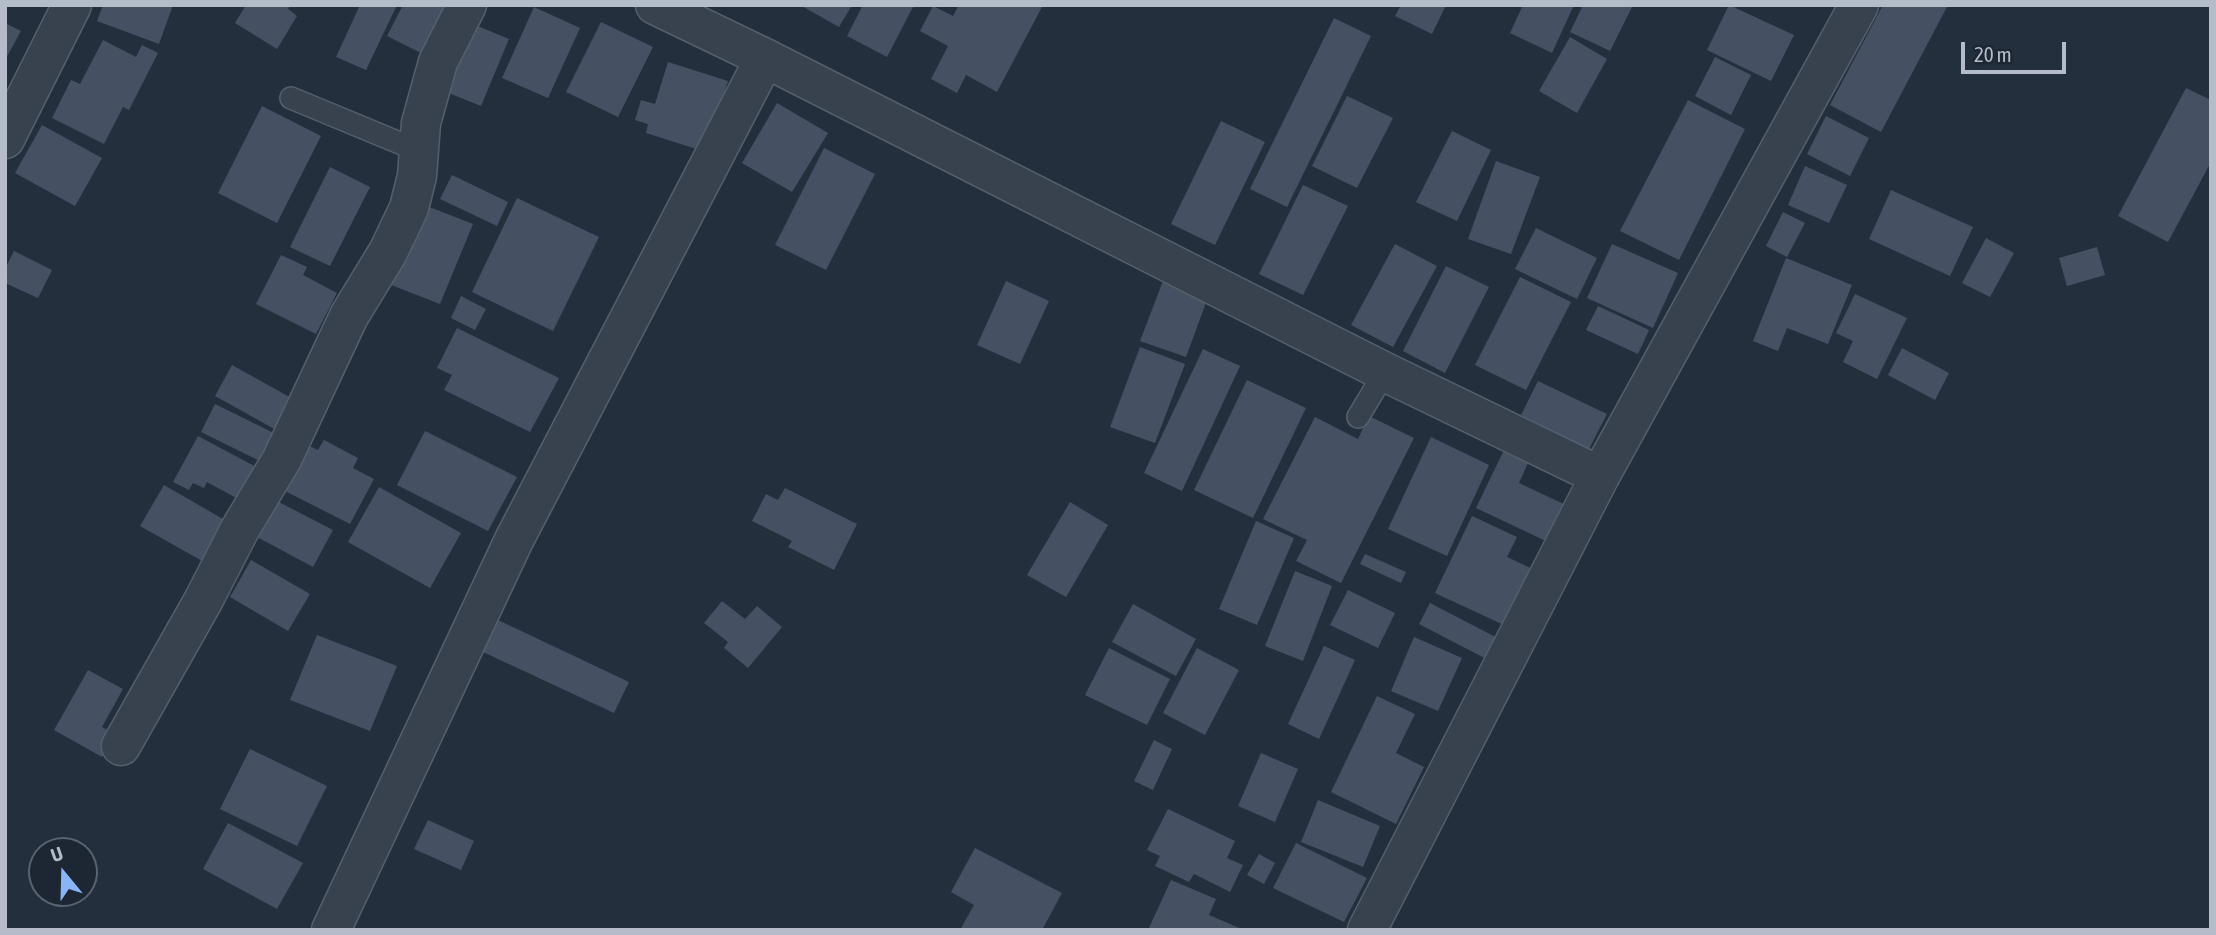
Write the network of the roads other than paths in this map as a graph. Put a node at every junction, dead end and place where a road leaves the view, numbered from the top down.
1 (72, 5) edge
2 (467, 5) edge
3 (655, 5) edge
4 (1859, 5) edge
5 (765, 58) junction
6 (291, 98) dead end
7 (5, 139) edge
8 (419, 150) junction
9 (1385, 372) junction
10 (1358, 418) dead end
11 (1600, 476) junction
12 (121, 746) dead end
13 (331, 930) edge
14 (1367, 930) edge

1 - 7 street
2 - 8 street
3 - 5 street
4 - 11 street
5 - 9 street
5 - 13 street
6 - 8 lane
8 - 12 street
9 - 10 lane
9 - 11 street
11 - 14 street

